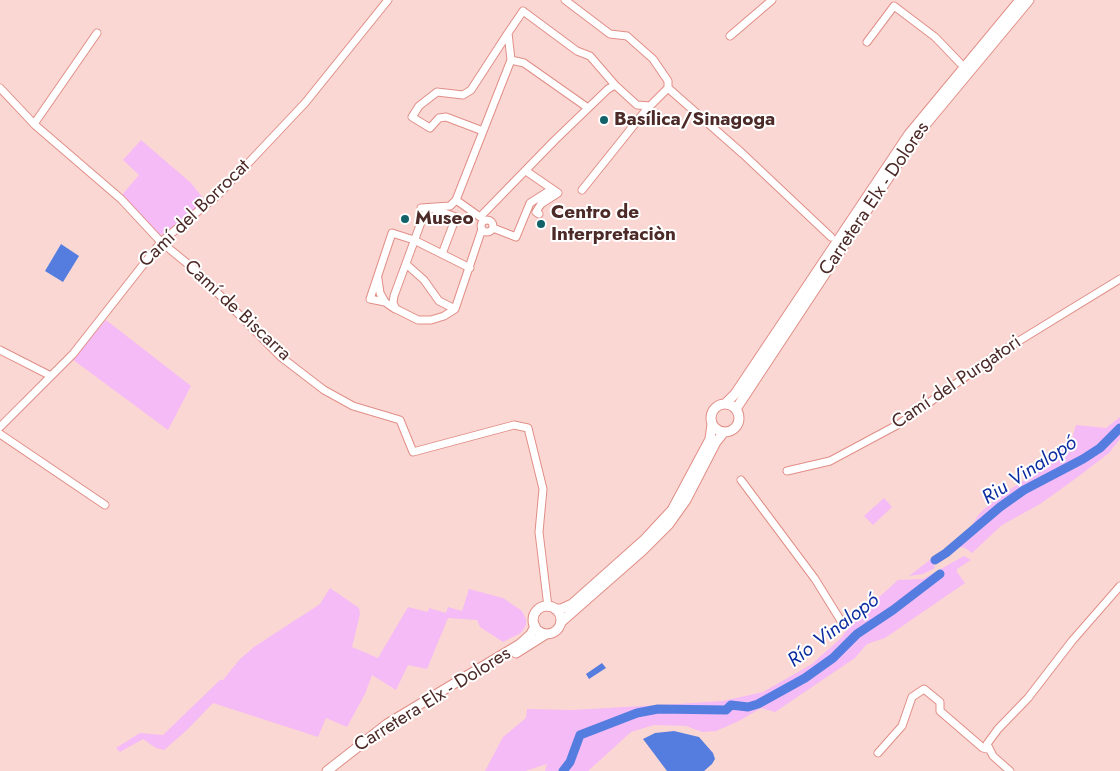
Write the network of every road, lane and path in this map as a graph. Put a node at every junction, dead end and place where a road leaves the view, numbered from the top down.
1 (388, 0) edge
2 (565, 0) edge
3 (772, 0) edge
4 (1020, 0) edge
5 (1029, 0) edge
6 (98, 33) dead end
7 (508, 33) junction
8 (730, 36) dead end
9 (867, 42) dead end
10 (511, 60) junction
11 (960, 63) dead end
12 (615, 86) junction
13 (0, 88) edge
14 (668, 88) junction
15 (588, 108) junction
16 (648, 109) junction
17 (34, 124) junction
18 (483, 131) junction
19 (526, 171) junction
20 (552, 189) junction
21 (582, 190) dead end
22 (456, 200) junction
23 (421, 208) dead end
24 (430, 208) junction
25 (539, 214) dead end
26 (482, 219) junction
27 (493, 228) junction
28 (482, 229) junction
29 (832, 238) dead end
30 (414, 240) junction
31 (161, 242) junction
32 (442, 254) junction
33 (406, 264) junction
34 (470, 268) junction
35 (378, 276) junction
36 (1120, 279) edge
37 (385, 302) junction
38 (396, 309) junction
39 (455, 309) junction
40 (0, 350) edge
41 (51, 376) junction
42 (726, 403) junction
43 (736, 409) junction
44 (712, 424) junction
45 (0, 427) edge
46 (724, 432) junction
47 (0, 434) edge
48 (787, 471) dead end
49 (741, 480) dead end
50 (105, 505) dead end
51 (1120, 586) edge
52 (552, 608) junction
53 (561, 622) junction
54 (841, 622) dead end
55 (534, 626) junction
56 (546, 634) junction
57 (987, 749) junction
58 (878, 753) dead end
59 (327, 771) edge
60 (336, 771) edge
61 (1010, 771) edge

1 - 31 street, Camí del Borrocat
2 - 14 street
3 - 8 street
4 - 42 main road, Carretera Elx - Dolores
5 - 43 main road, Carretera Elx - Dolores
6 - 17 street
7 - 10 street
7 - 12 street
7 - 18 street
9 - 11 street
10 - 15 street
10 - 18 street
12 - 15 street
12 - 16 street
13 - 17 street, Camí de Biscarra
14 - 16 street
14 - 29 street
15 - 19 street
16 - 21 street
17 - 31 street, Camí de Biscarra
18 - 22 street
19 - 20 street
19 - 26 street
20 - 25 street
20 - 27 street
22 - 24 street
22 - 26 street
23 - 24 street
24 - 30 street
24 - 32 street
26 - 27 street
26 - 28 street
27 - 28 street
28 - 34 street
30 - 32 street
30 - 33 street
30 - 35 street
31 - 41 street, Camí del Borrocat
31 - 52 street, Camí de Biscarra
32 - 34 street
33 - 38 street
33 - 39 street
34 - 39 street
35 - 37 street
35 - 37 street
36 - 48 street, Camí del Purgatori
37 - 38 street
38 - 39 street
40 - 41 street
41 - 45 street, Camí del Borrocat
42 - 43 main road
42 - 44 main road
43 - 46 main road
44 - 46 main road
44 - 52 main road
46 - 53 main road
47 - 50 street
49 - 54 street
51 - 57 street
52 - 53 main road
52 - 55 main road
53 - 56 main road
55 - 56 main road
55 - 59 main road, Carretera Elx - Dolores
56 - 60 main road, Carretera Elx - Dolores
57 - 58 street
57 - 61 street

